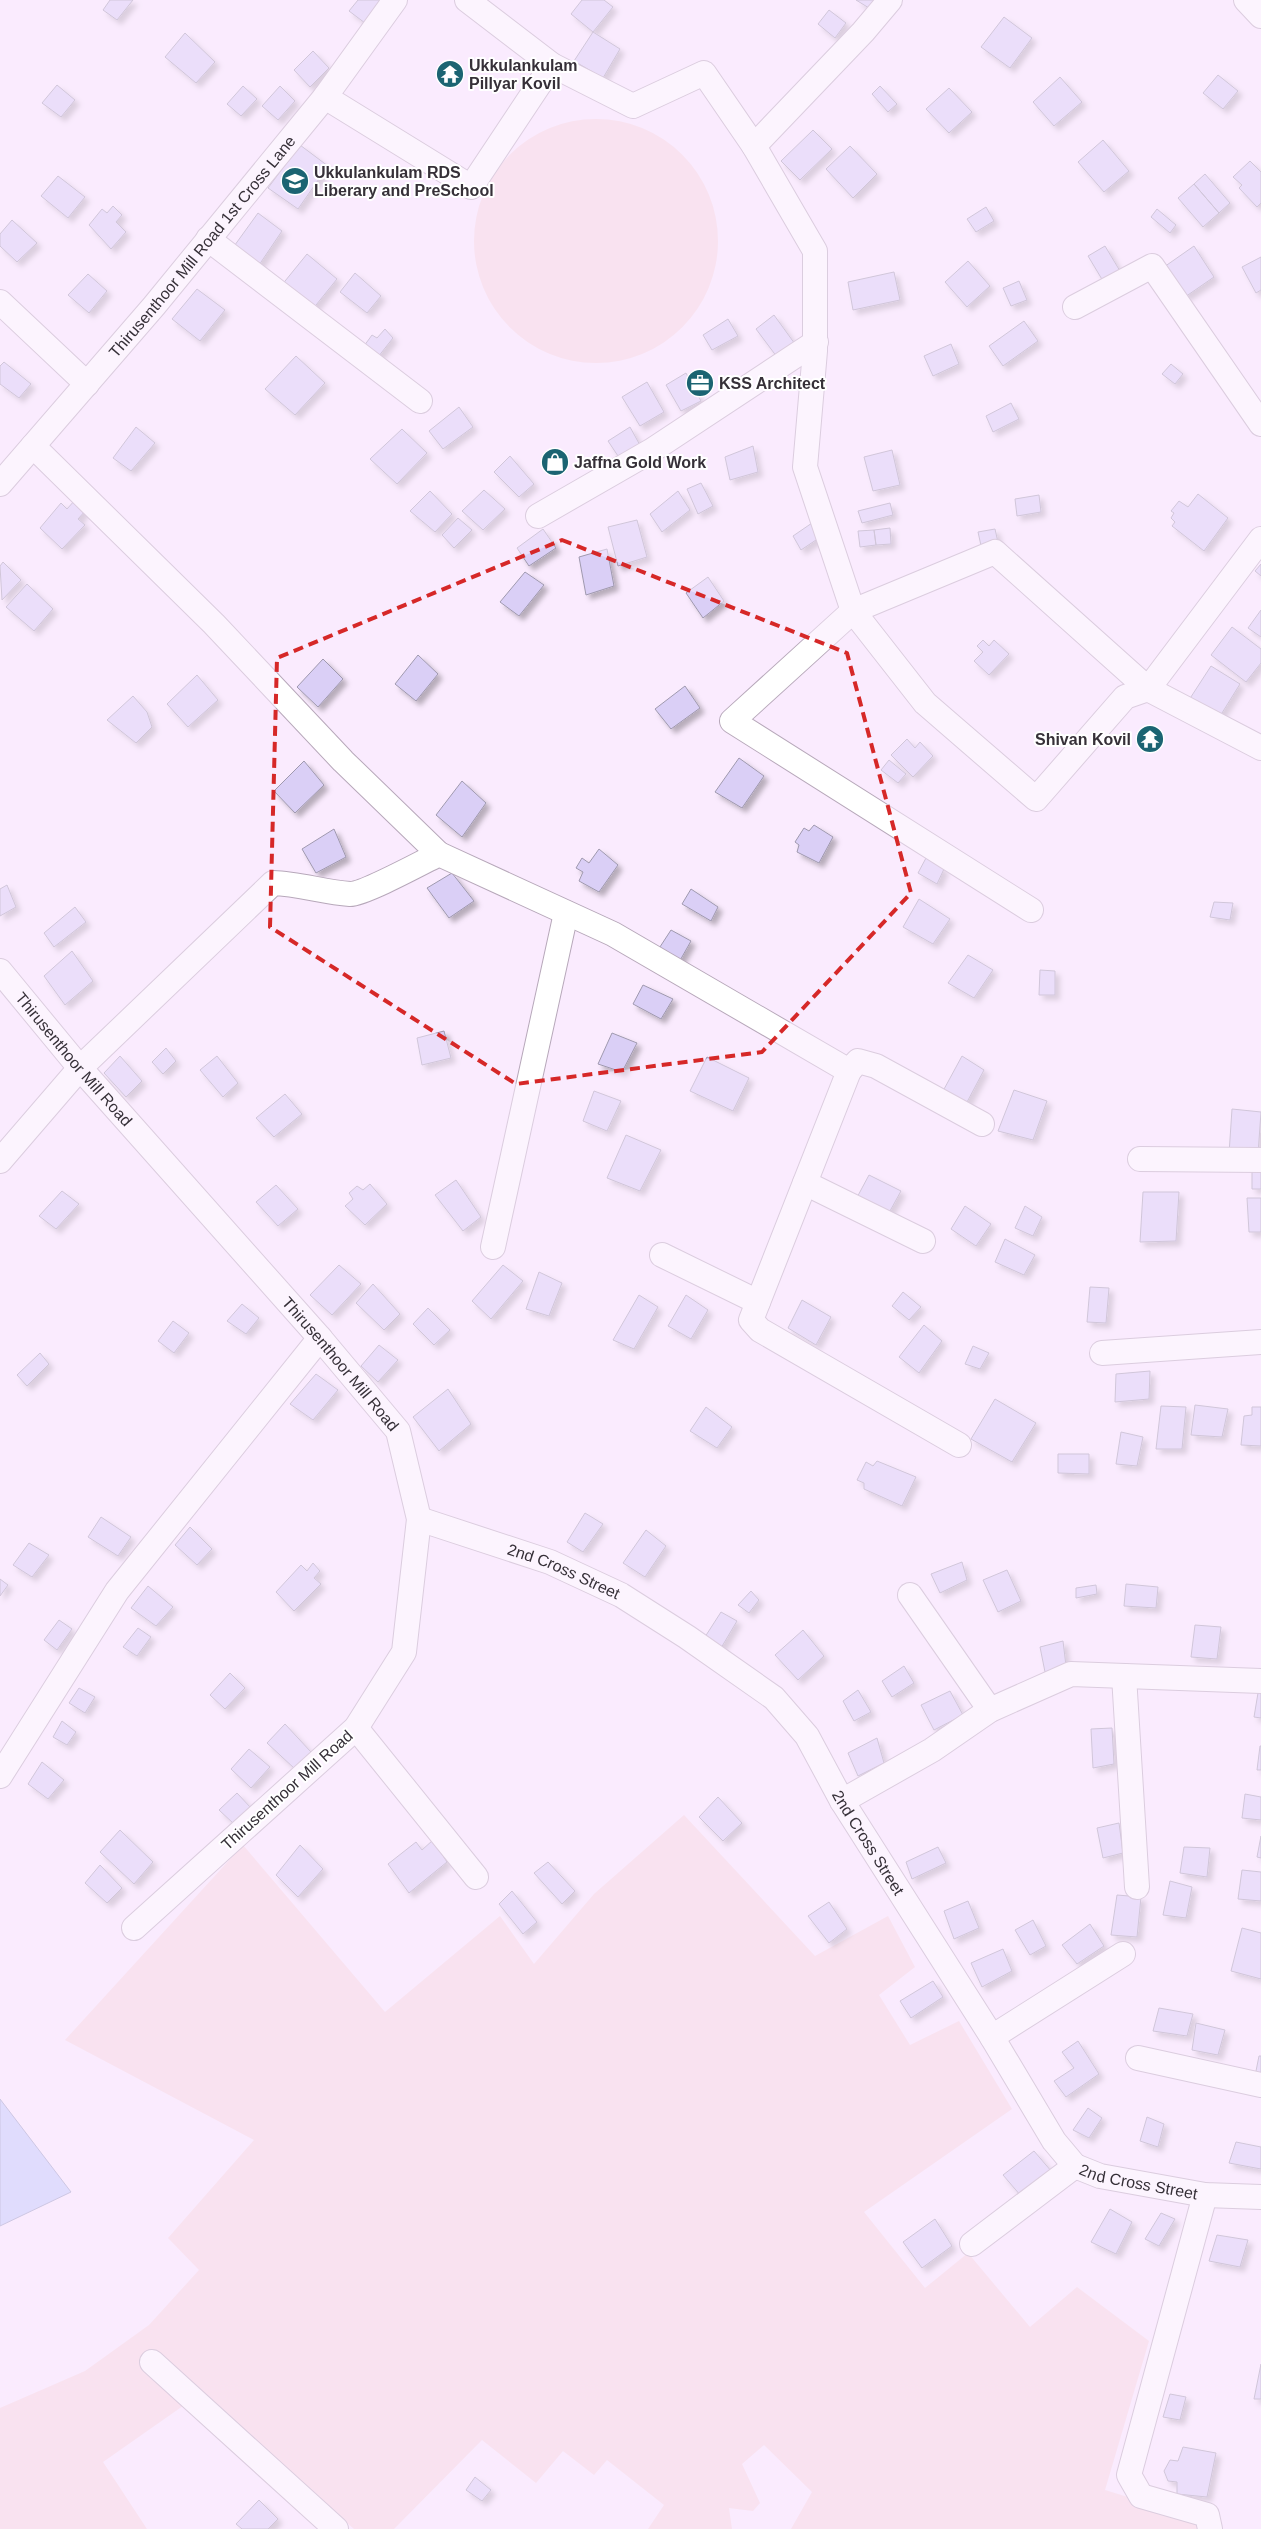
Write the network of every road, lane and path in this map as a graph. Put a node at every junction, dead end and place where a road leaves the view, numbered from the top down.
1 (395, 0) edge
2 (467, 0) edge
3 (890, 0) edge
4 (1246, 0) edge
5 (1261, 16) edge
6 (552, 65) junction
7 (325, 97) junction
8 (754, 146) junction
9 (208, 239) junction
10 (0, 302) edge
11 (1075, 307) dead end
12 (816, 342) junction
13 (87, 384) junction
14 (420, 401) dead end
15 (1261, 424) edge
16 (33, 446) junction
17 (0, 484) edge
18 (538, 516) dead end
19 (1261, 539) edge
20 (853, 611) junction
21 (1148, 689) junction
22 (1261, 748) edge
23 (439, 854) junction
24 (1031, 910) dead end
25 (566, 913) junction
26 (0, 971) edge
27 (80, 1068) junction
28 (849, 1071) junction
29 (982, 1124) dead end
30 (1140, 1159) dead end
31 (1261, 1160) edge
32 (0, 1161) edge
33 (805, 1183) junction
34 (923, 1241) dead end
35 (493, 1247) dead end
36 (662, 1255) dead end
37 (758, 1302) junction
38 (320, 1338) junction
39 (1261, 1342) edge
40 (1102, 1353) dead end
41 (959, 1445) dead end
42 (419, 1520) junction
43 (910, 1595) dead end
44 (1124, 1676) junction
45 (1261, 1681) edge
46 (990, 1710) junction
47 (356, 1728) junction
48 (0, 1776) edge
49 (842, 1801) junction
50 (476, 1877) dead end
51 (1137, 1887) dead end
52 (134, 1928) dead end
53 (1123, 1954) dead end
54 (992, 2037) junction
55 (1138, 2058) dead end
56 (1261, 2084) edge
57 (1074, 2166) junction
58 (1206, 2194) junction
59 (1261, 2197) edge
60 (972, 2244) dead end
61 (152, 2362) dead end
62 (336, 2529) edge
63 (1210, 2529) edge

1 - 7 street, Thirusenthoor Mill Road 1st Cross Lane
2 - 6 street
3 - 8 street
4 - 5 street
6 - 7 street
6 - 8 street
7 - 9 street, Thirusenthoor Mill Road 1st Cross Lane
8 - 12 street
9 - 13 street, Thirusenthoor Mill Road 1st Cross Lane
9 - 14 street
10 - 13 street
11 - 15 street
12 - 18 street
12 - 20 street
13 - 16 street, Thirusenthoor Mill Road 1st Cross Lane
16 - 17 street, Thirusenthoor Mill Road 1st Cross Lane
16 - 23 street
19 - 21 street
20 - 21 street
20 - 21 street
20 - 24 street
21 - 22 street
23 - 25 street
23 - 27 street
25 - 28 street
25 - 35 street
26 - 27 street, Thirusenthoor Mill Road
27 - 32 street
27 - 38 street, Thirusenthoor Mill Road
28 - 29 street
28 - 33 street
30 - 31 street
33 - 34 street
33 - 37 street
36 - 37 street
37 - 41 street
38 - 42 street, Thirusenthoor Mill Road
38 - 48 street
39 - 40 street
42 - 47 street, Thirusenthoor Mill Road
42 - 49 street, 2nd Cross Street
43 - 46 street
44 - 45 street
44 - 46 street
44 - 51 street
46 - 49 street
47 - 50 street
47 - 52 street, Thirusenthoor Mill Road
49 - 54 street, 2nd Cross Street
53 - 54 street
54 - 57 street, 2nd Cross Street
55 - 56 street
57 - 58 street, 2nd Cross Street
57 - 60 street
58 - 59 street, 2nd Cross Street
58 - 63 street
61 - 62 street

